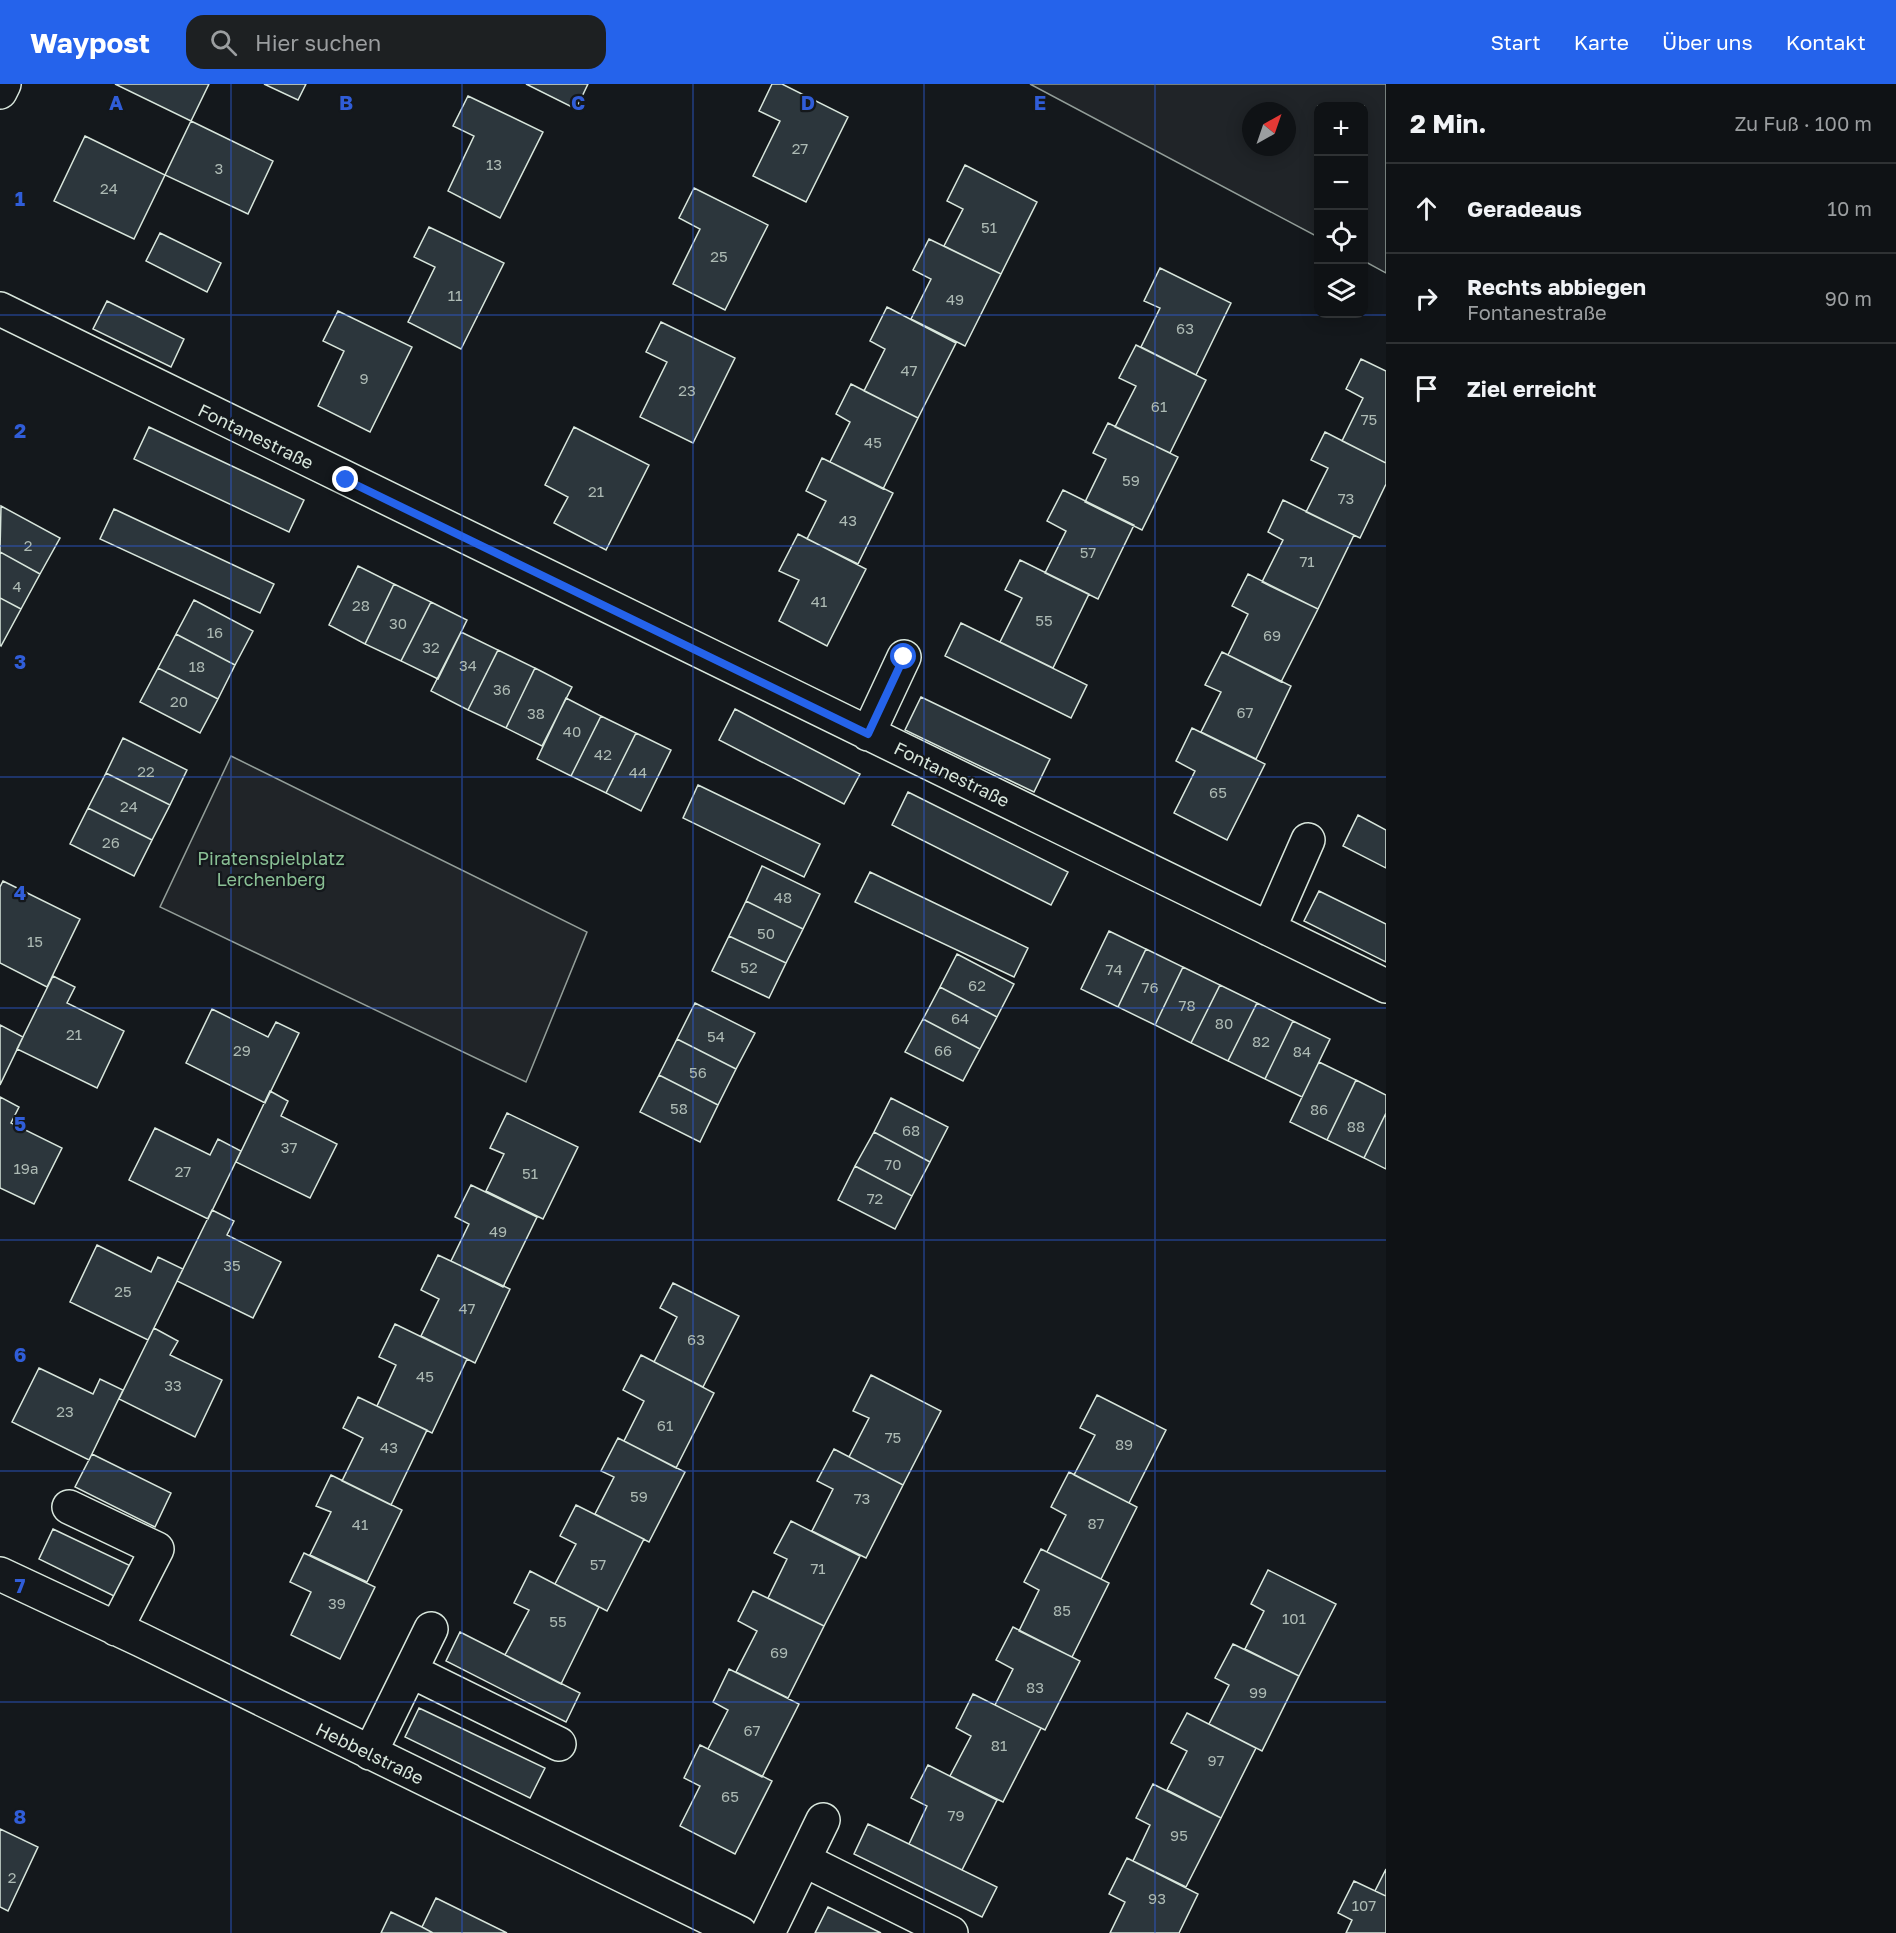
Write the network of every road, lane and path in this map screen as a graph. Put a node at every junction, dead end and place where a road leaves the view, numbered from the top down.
1 (4, 84) edge
2 (0, 92) edge
3 (0, 309) edge
4 (904, 657) dead end
5 (868, 734) junction
6 (1308, 840) dead end
7 (1269, 929) junction
8 (1386, 986) edge
9 (69, 1507) dead end
10 (0, 1574) edge
11 (116, 1629) junction
12 (431, 1629) dead end
13 (411, 1671) junction
14 (559, 1744) dead end
15 (370, 1753) junction
16 (823, 1820) dead end
17 (804, 1860) junction
18 (740, 1933) edge
19 (768, 1933) edge
20 (951, 1933) edge

1 - 2 street
3 - 5 street, Fontanestraße
4 - 5 street
5 - 7 street, Fontanestraße
6 - 7 street
7 - 8 street, Fontanestraße
9 - 11 street
10 - 11 street, Hebbelstraße
11 - 15 street, Hebbelstraße
12 - 13 street
13 - 14 street
13 - 15 street
15 - 18 street, Hebbelstraße
16 - 17 street
17 - 19 street
17 - 20 street

